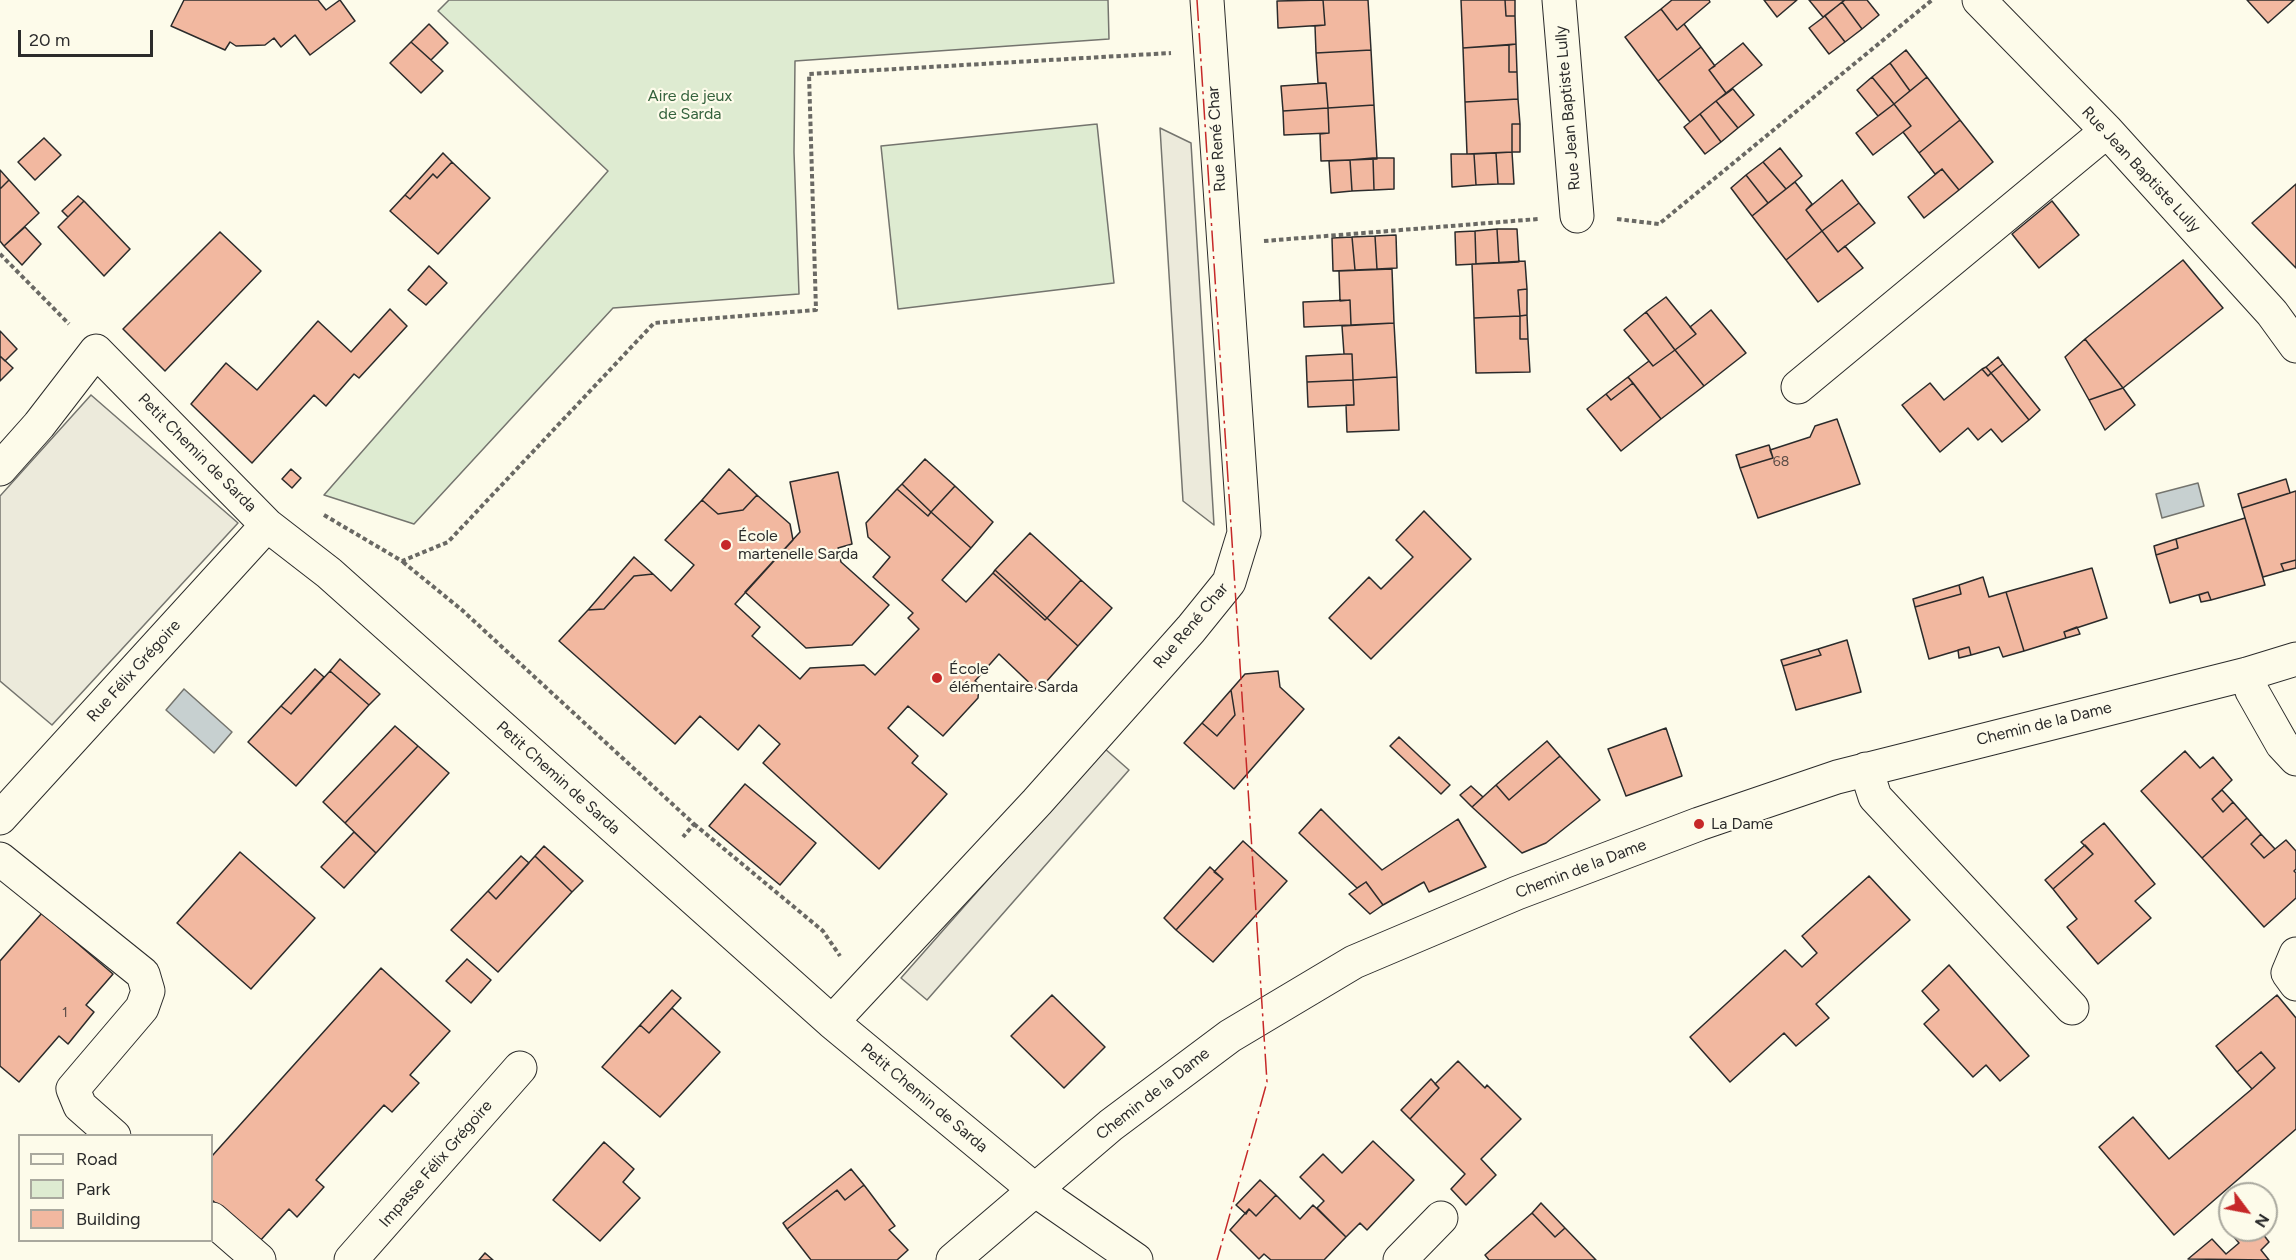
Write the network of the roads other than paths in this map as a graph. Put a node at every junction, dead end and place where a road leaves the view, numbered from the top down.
1 (1207, 0) edge
2 (1559, 0) edge
3 (1978, 0) edge
4 (2107, 131) junction
5 (1577, 216) dead end
6 (2296, 346) edge
7 (1798, 387) dead end
8 (0, 469) edge
9 (267, 525) junction
10 (2296, 659) edge
11 (2247, 674) junction
12 (2296, 759) edge
13 (1866, 769) junction
14 (0, 818) edge
15 (0, 859) edge
16 (2296, 954) edge
17 (2296, 984) edge
18 (2072, 1008) dead end
19 (832, 1022) junction
20 (520, 1068) dead end
21 (112, 1134) edge
22 (1035, 1190) junction
23 (1442, 1218) dead end
24 (213, 1220) edge
25 (259, 1260) edge
26 (351, 1260) edge
27 (953, 1260) edge
28 (1136, 1260) edge
29 (1400, 1260) edge

1 - 19 street, Rue René Char
2 - 5 street, Rue Jean Baptiste Lully
3 - 4 street, Rue Jean Baptiste Lully
4 - 6 street, Rue Jean Baptiste Lully
4 - 7 street
8 - 9 street, Petit Chemin de Sarda
9 - 14 street, Rue Félix Grégoire
9 - 19 street, Petit Chemin de Sarda
10 - 11 street, Chemin de la Dame
11 - 12 street
11 - 13 street, Chemin de la Dame
13 - 18 street
13 - 22 street, Chemin de la Dame
15 - 21 street
16 - 17 street
19 - 22 street, Petit Chemin de Sarda
20 - 26 street, Impasse Félix Grégoire
22 - 27 street, Chemin de la Dame
22 - 28 street, Petit Chemin de Sarda
23 - 29 street
24 - 25 street

